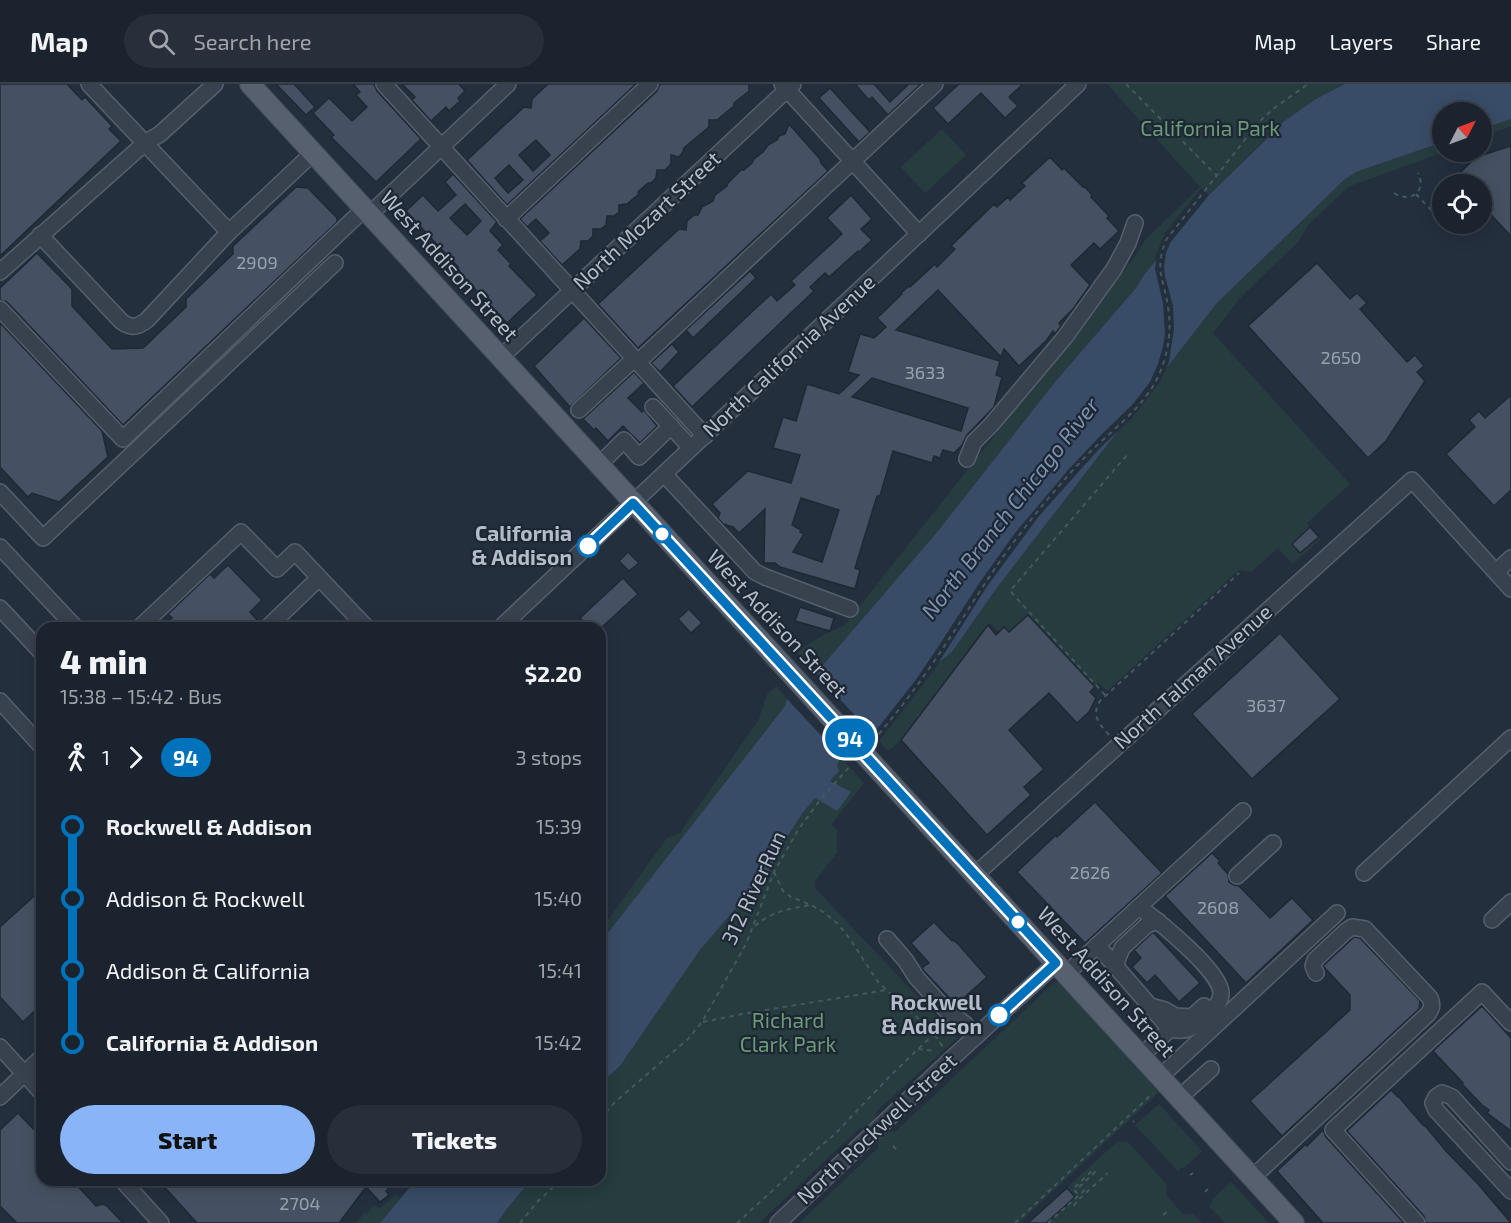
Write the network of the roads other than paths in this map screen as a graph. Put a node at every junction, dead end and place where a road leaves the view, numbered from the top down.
1 (89, 84) edge
2 (214, 84) edge
3 (250, 84) edge
4 (384, 84) edge
5 (508, 84) edge
6 (650, 84) edge
7 (935, 84) edge
8 (1078, 84) edge
9 (787, 86) edge
10 (145, 143) junction
11 (441, 147) junction
12 (313, 153) junction
13 (853, 161) junction
14 (366, 212) junction
15 (506, 219) junction
16 (1135, 223) dead end
17 (228, 232) junction
18 (919, 234) junction
19 (40, 236) junction
20 (335, 263) dead end
21 (0, 272) edge
22 (573, 291) junction
23 (0, 309) edge
24 (501, 358) junction
25 (636, 361) junction
26 (653, 406) dead end
27 (579, 410) dead end
28 (671, 426) junction
29 (705, 436) junction
30 (691, 448) junction
31 (967, 459) dead end
32 (598, 465) junction
33 (664, 474) junction
34 (0, 492) edge
35 (633, 503) junction
36 (0, 547) edge
37 (1511, 558) edge
38 (1496, 572) junction
39 (319, 578) junction
40 (1511, 588) edge
41 (0, 608) edge
42 (850, 609) dead end
43 (70, 622) edge
44 (145, 622) edge
45 (273, 622) edge
46 (361, 622) edge
47 (506, 622) edge
48 (36, 647) edge
49 (0, 701) edge
50 (1511, 738) edge
51 (36, 740) edge
52 (1244, 811) dead end
53 (1273, 843) dead end
54 (1364, 873) dead end
55 (975, 875) junction
56 (1237, 876) dead end
57 (1511, 902) edge
58 (1139, 907) junction
59 (1337, 913) dead end
60 (1492, 920) dead end
61 (1158, 921) junction
62 (1170, 932) junction
63 (887, 939) dead end
64 (1097, 945) junction
65 (1115, 966) junction
66 (1061, 969) junction
67 (1316, 974) dead end
68 (1158, 1008) junction
69 (1511, 1023) edge
70 (1170, 1029) junction
71 (976, 1036) junction
72 (0, 1047) edge
73 (1141, 1056) junction
74 (36, 1063) edge
75 (1210, 1069) dead end
76 (24, 1074) junction
77 (1157, 1085) junction
78 (36, 1087) edge
79 (0, 1097) edge
80 (1179, 1098) junction
81 (1511, 1162) edge
82 (1252, 1178) junction
83 (127, 1186) edge
84 (1511, 1191) edge
85 (161, 1223) edge
86 (778, 1223) edge
87 (1293, 1223) edge
88 (1417, 1223) edge

1 - 10 street
2 - 10 street
3 - 12 main road, West Addison Street
4 - 11 street
5 - 11 street
6 - 15 street
7 - 13 street
8 - 18 street, North California Avenue
9 - 13 street
9 - 22 street, North Mozart Street
10 - 17 street
10 - 19 street
11 - 14 street
11 - 15 street
12 - 14 main road, West Addison Street
12 - 17 street
13 - 18 street
13 - 25 street
14 - 23 street
14 - 24 main road, West Addison Street
15 - 22 street
16 - 31 street
17 - 19 street
18 - 29 street, North California Avenue
19 - 21 street
20 - 34 street
22 - 24 street, North Mozart Street
22 - 25 street
24 - 32 main road, West Addison Street
25 - 27 street
25 - 29 street
26 - 28 street
28 - 30 street
28 - 32 street
29 - 30 street, North California Avenue
30 - 33 street, North California Avenue
32 - 35 main road, West Addison Street
33 - 35 street, North California Avenue
33 - 42 street
35 - 47 street, North California Avenue
35 - 55 main road, West Addison Street, bridge
36 - 43 street
37 - 38 street
38 - 40 street
38 - 55 street, North Talman Avenue
39 - 44 street
39 - 45 street
39 - 46 street
41 - 48 street
49 - 51 street
50 - 54 street
52 - 58 street, North Rockwell Street
53 - 56 street
55 - 66 main road, West Addison Street
57 - 60 street
58 - 61 street
58 - 64 street, North Rockwell Street
59 - 77 street
61 - 62 street
61 - 65 street
62 - 68 street
62 - 70 street
63 - 71 street
64 - 65 street
64 - 66 street, North Rockwell Street
65 - 68 street
66 - 71 street, North Rockwell Street
66 - 73 main road, West Addison Street
67 - 82 street
68 - 70 street
69 - 88 street
70 - 73 street
71 - 86 street, North Rockwell Street
72 - 76 street
73 - 77 main road, West Addison Street
74 - 76 street
75 - 80 street
76 - 78 street
76 - 79 street
77 - 80 main road, West Addison Street
80 - 82 main road, West Addison Street
81 - 84 street
82 - 87 main road, West Addison Street
83 - 85 street

